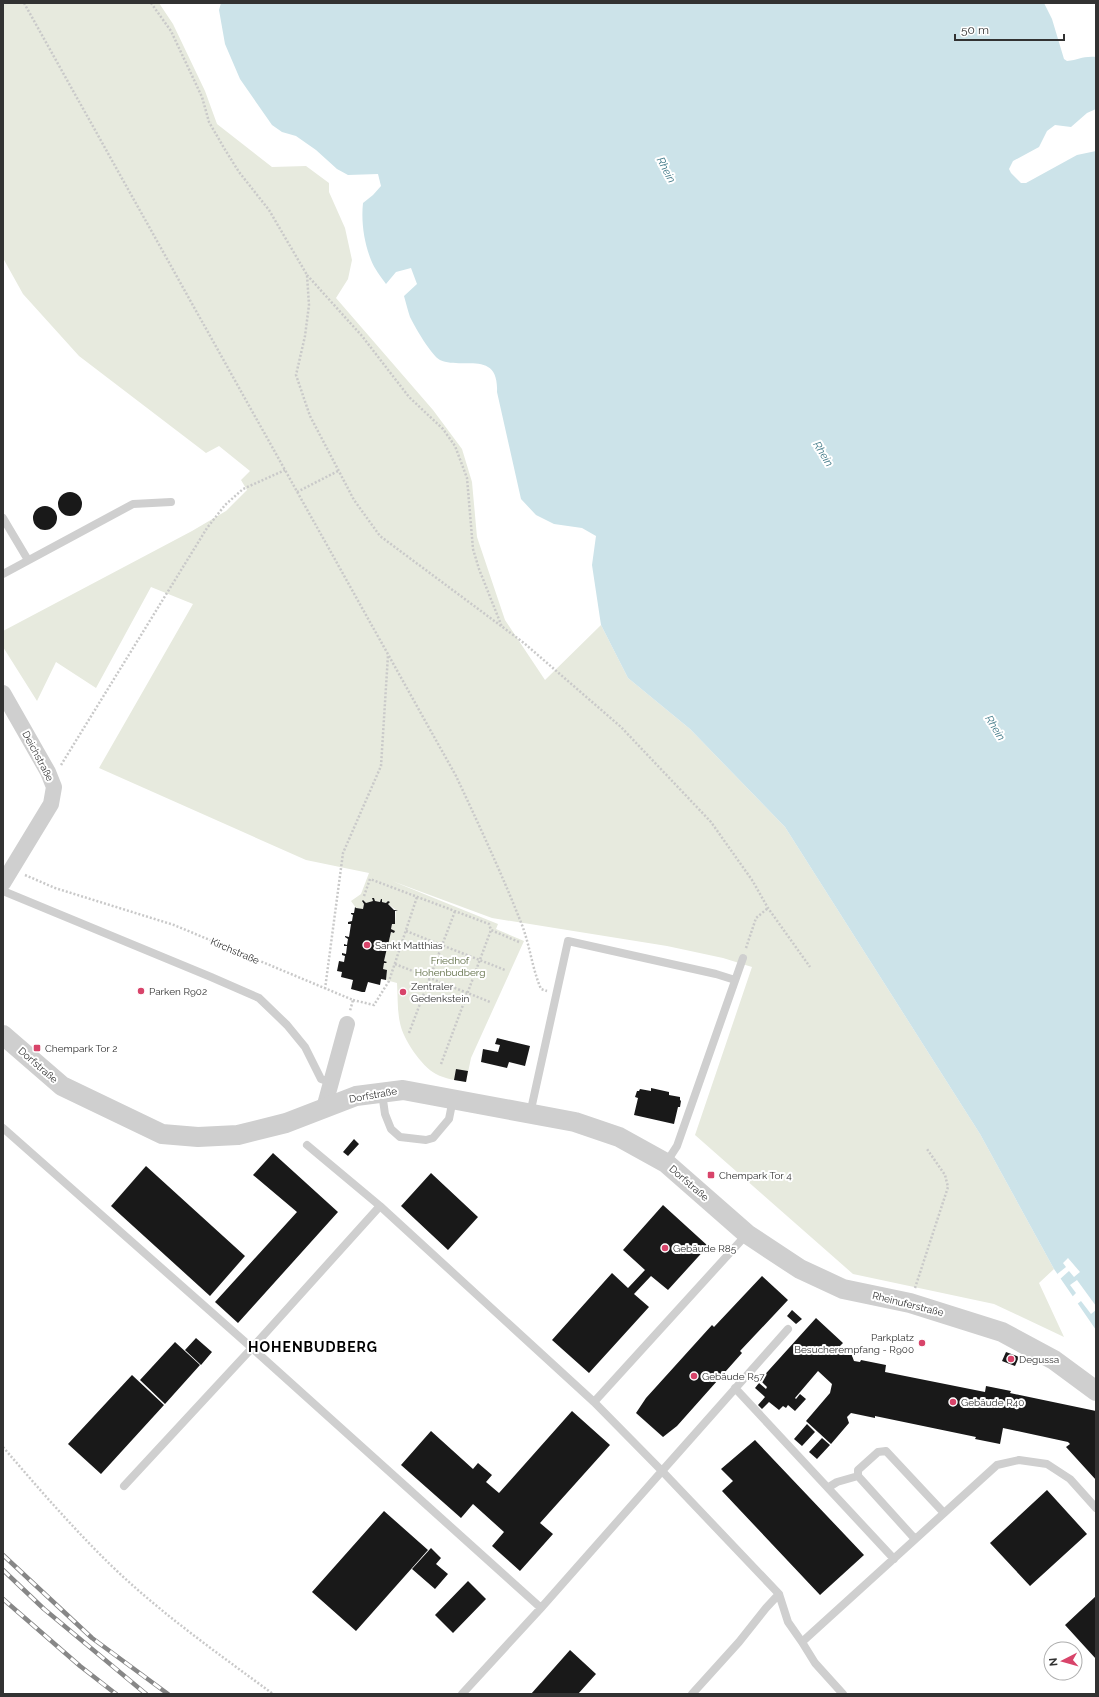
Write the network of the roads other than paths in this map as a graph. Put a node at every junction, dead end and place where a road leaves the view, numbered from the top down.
1 (171, 502) dead end
2 (3, 518) edge
3 (28, 560) junction
4 (3, 574) edge
5 (3, 693) edge
6 (3, 883) edge
7 (3, 891) edge
8 (743, 958) road end
9 (735, 980) junction
10 (347, 1024) road end
11 (3, 1035) edge
12 (330, 1082) junction
13 (382, 1092) junction
14 (453, 1099) junction
15 (324, 1108) junction
16 (530, 1114) junction
17 (3, 1128) edge
18 (307, 1145) dead end
19 (666, 1163) junction
20 (380, 1206) junction
21 (724, 1214) joint
22 (747, 1234) junction
23 (788, 1329) dead end
24 (252, 1348) junction
25 (736, 1388) junction
26 (1096, 1390) edge
27 (594, 1402) junction
28 (662, 1471) junction
29 (858, 1476) junction
30 (124, 1486) dead end
31 (829, 1487) junction
32 (1096, 1508) edge
33 (944, 1513) junction
34 (915, 1539) junction
35 (894, 1558) junction
36 (779, 1594) junction
37 (541, 1608) junction
38 (802, 1642) junction
39 (462, 1694) edge
40 (692, 1694) edge
41 (843, 1694) edge

1 - 3 lane
2 - 3 lane
3 - 4 lane
5 - 6 street, Deichstraße
7 - 12 lane
8 - 9 lane
9 - 16 lane
9 - 19 lane
10 - 12 street
11 - 15 street, Dorfstraße
12 - 15 street
13 - 14 street, Dorfstraße
13 - 14 lane
13 - 15 street, Dorfstraße
14 - 16 street, Dorfstraße
16 - 19 street, Dorfstraße
17 - 24 lane
18 - 20 lane
19 - 21 street, Dorfstraße
20 - 24 lane
20 - 27 lane
21 - 22 street, Rheinuferstraße
22 - 26 street, Rheinuferstraße
22 - 27 lane
23 - 25 lane
24 - 30 lane
24 - 37 lane
25 - 28 lane
25 - 31 lane
27 - 28 lane
28 - 36 lane
28 - 37 lane
29 - 31 lane
29 - 33 lane
29 - 34 lane
31 - 35 lane
32 - 33 lane
33 - 34 lane
34 - 35 lane
35 - 38 lane
36 - 38 lane
36 - 40 lane
37 - 39 lane
38 - 41 lane

